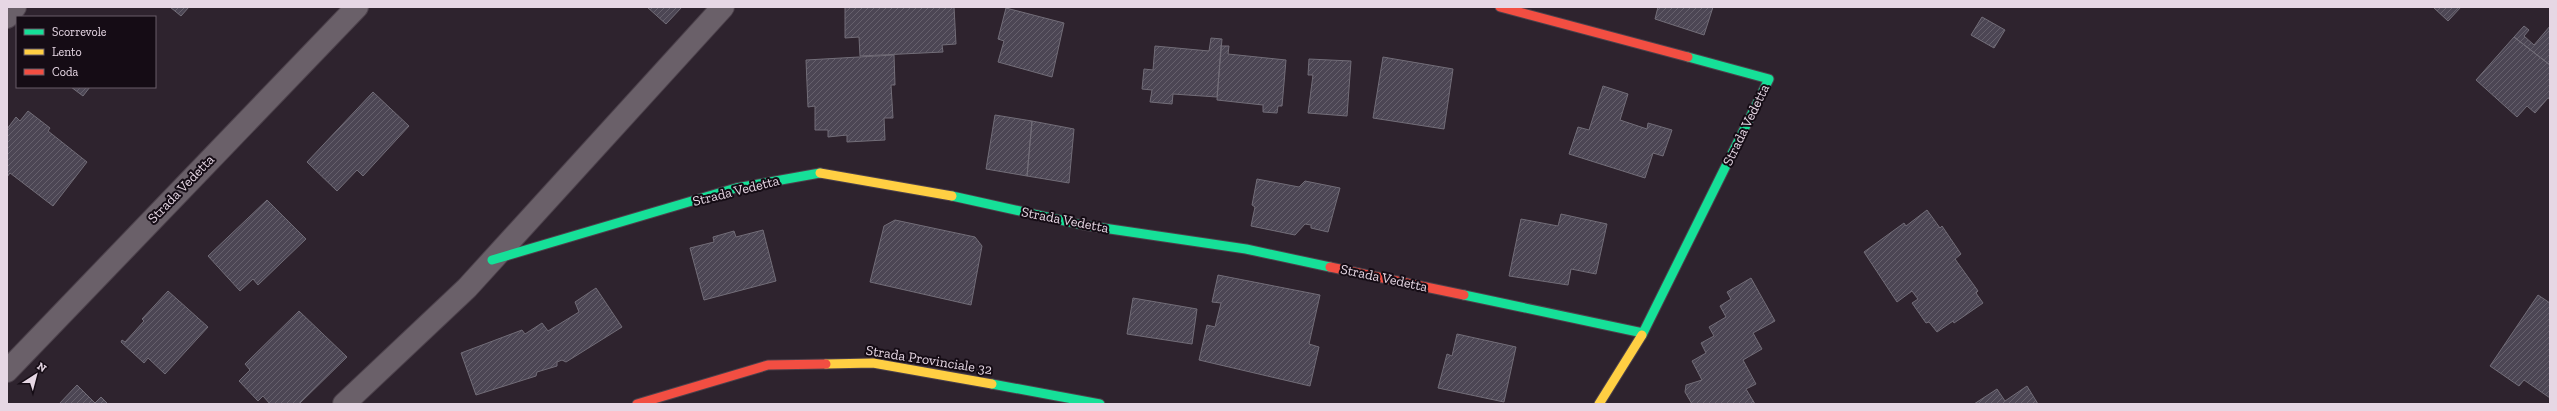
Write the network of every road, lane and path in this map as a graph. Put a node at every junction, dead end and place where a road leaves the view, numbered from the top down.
1 (15, 7) edge
2 (357, 7) edge
3 (723, 7) edge
4 (1500, 7) edge
5 (7, 17) edge
6 (492, 260) junction
7 (1643, 333) junction
8 (7, 371) edge
9 (344, 404) edge
10 (638, 404) edge
11 (1100, 404) edge
12 (1599, 404) edge

1 - 5 street
2 - 8 street, Strada Vedetta
3 - 6 street
4 - 7 street, Strada Vedetta
6 - 7 street, Strada Vedetta
6 - 9 street
7 - 12 street, Strada Vedetta
10 - 11 street, Strada Provinciale 32

